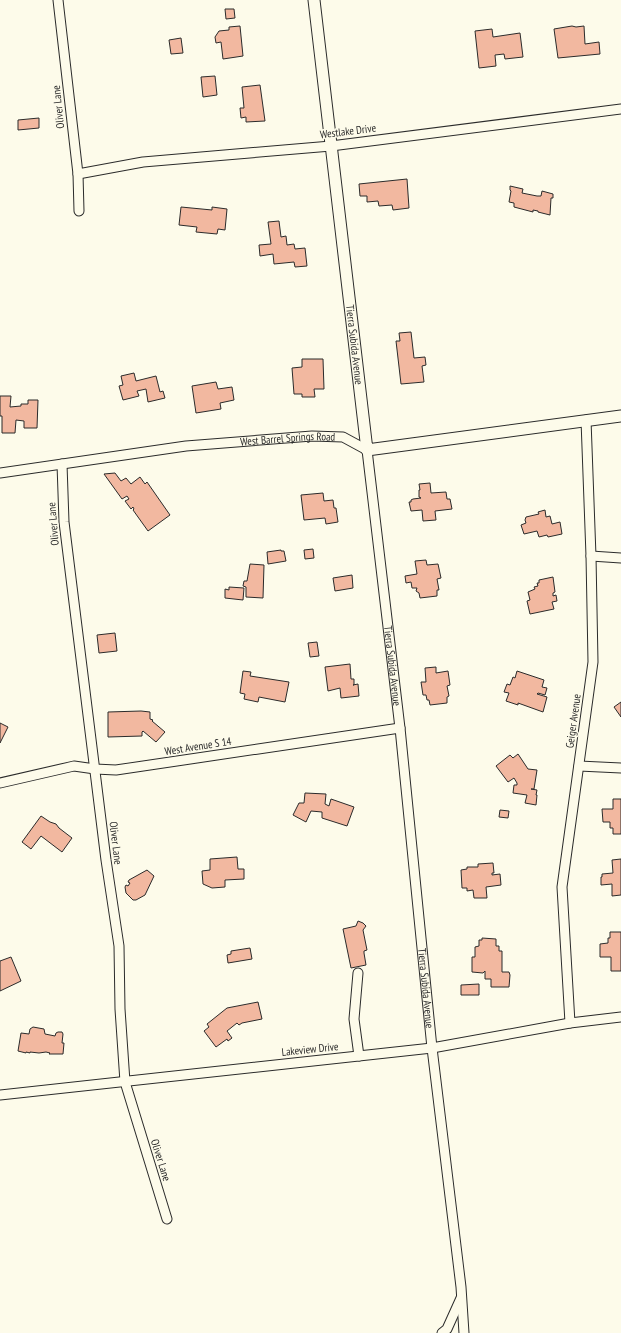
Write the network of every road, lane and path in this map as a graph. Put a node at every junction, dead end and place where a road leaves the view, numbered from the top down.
1 (58, 0) edge
2 (314, 0) edge
3 (621, 109) edge
4 (331, 146) junction
5 (78, 174) junction
6 (79, 211) dead end
7 (621, 416) edge
8 (586, 420) junction
9 (367, 450) junction
10 (62, 464) junction
11 (0, 473) edge
12 (591, 556) junction
13 (621, 558) edge
14 (400, 728) junction
15 (579, 766) junction
16 (621, 768) edge
17 (95, 769) junction
18 (0, 783) edge
19 (358, 973) dead end
20 (621, 1017) edge
21 (570, 1023) junction
22 (432, 1048) junction
23 (359, 1056) junction
24 (125, 1082) junction
25 (0, 1095) edge
26 (166, 1219) dead end
27 (462, 1298) junction
28 (442, 1333) edge
29 (464, 1333) edge

1 - 5 street, Oliver Lane
2 - 4 street, Tierra Subida Avenue
3 - 4 street, Westlake Drive
4 - 5 street, Westlake Drive
4 - 9 street, Tierra Subida Avenue
5 - 6 street, Oliver Lane
7 - 8 street
8 - 9 street
8 - 12 street, Geiger Avenue
9 - 10 street, West Barrel Springs Road
9 - 14 street, Tierra Subida Avenue
10 - 11 street, West Barrel Springs Road
10 - 17 street, Oliver Lane
12 - 13 street
12 - 15 street, Geiger Avenue
14 - 17 street, West Avenue S 14
14 - 22 street, Tierra Subida Avenue
15 - 16 street
15 - 21 street, Geiger Avenue
17 - 18 street, West Avenue S 14
17 - 24 street, Oliver Lane
19 - 23 street
20 - 21 street, Lakeview Drive
21 - 22 street, Lakeview Drive
22 - 23 street, Lakeview Drive
22 - 27 street, Tierra Subida Avenue
23 - 24 street, Lakeview Drive
24 - 25 street, Lakeview Drive
24 - 26 street, Oliver Lane
27 - 28 street
27 - 29 street, Tierra Subida Avenue

